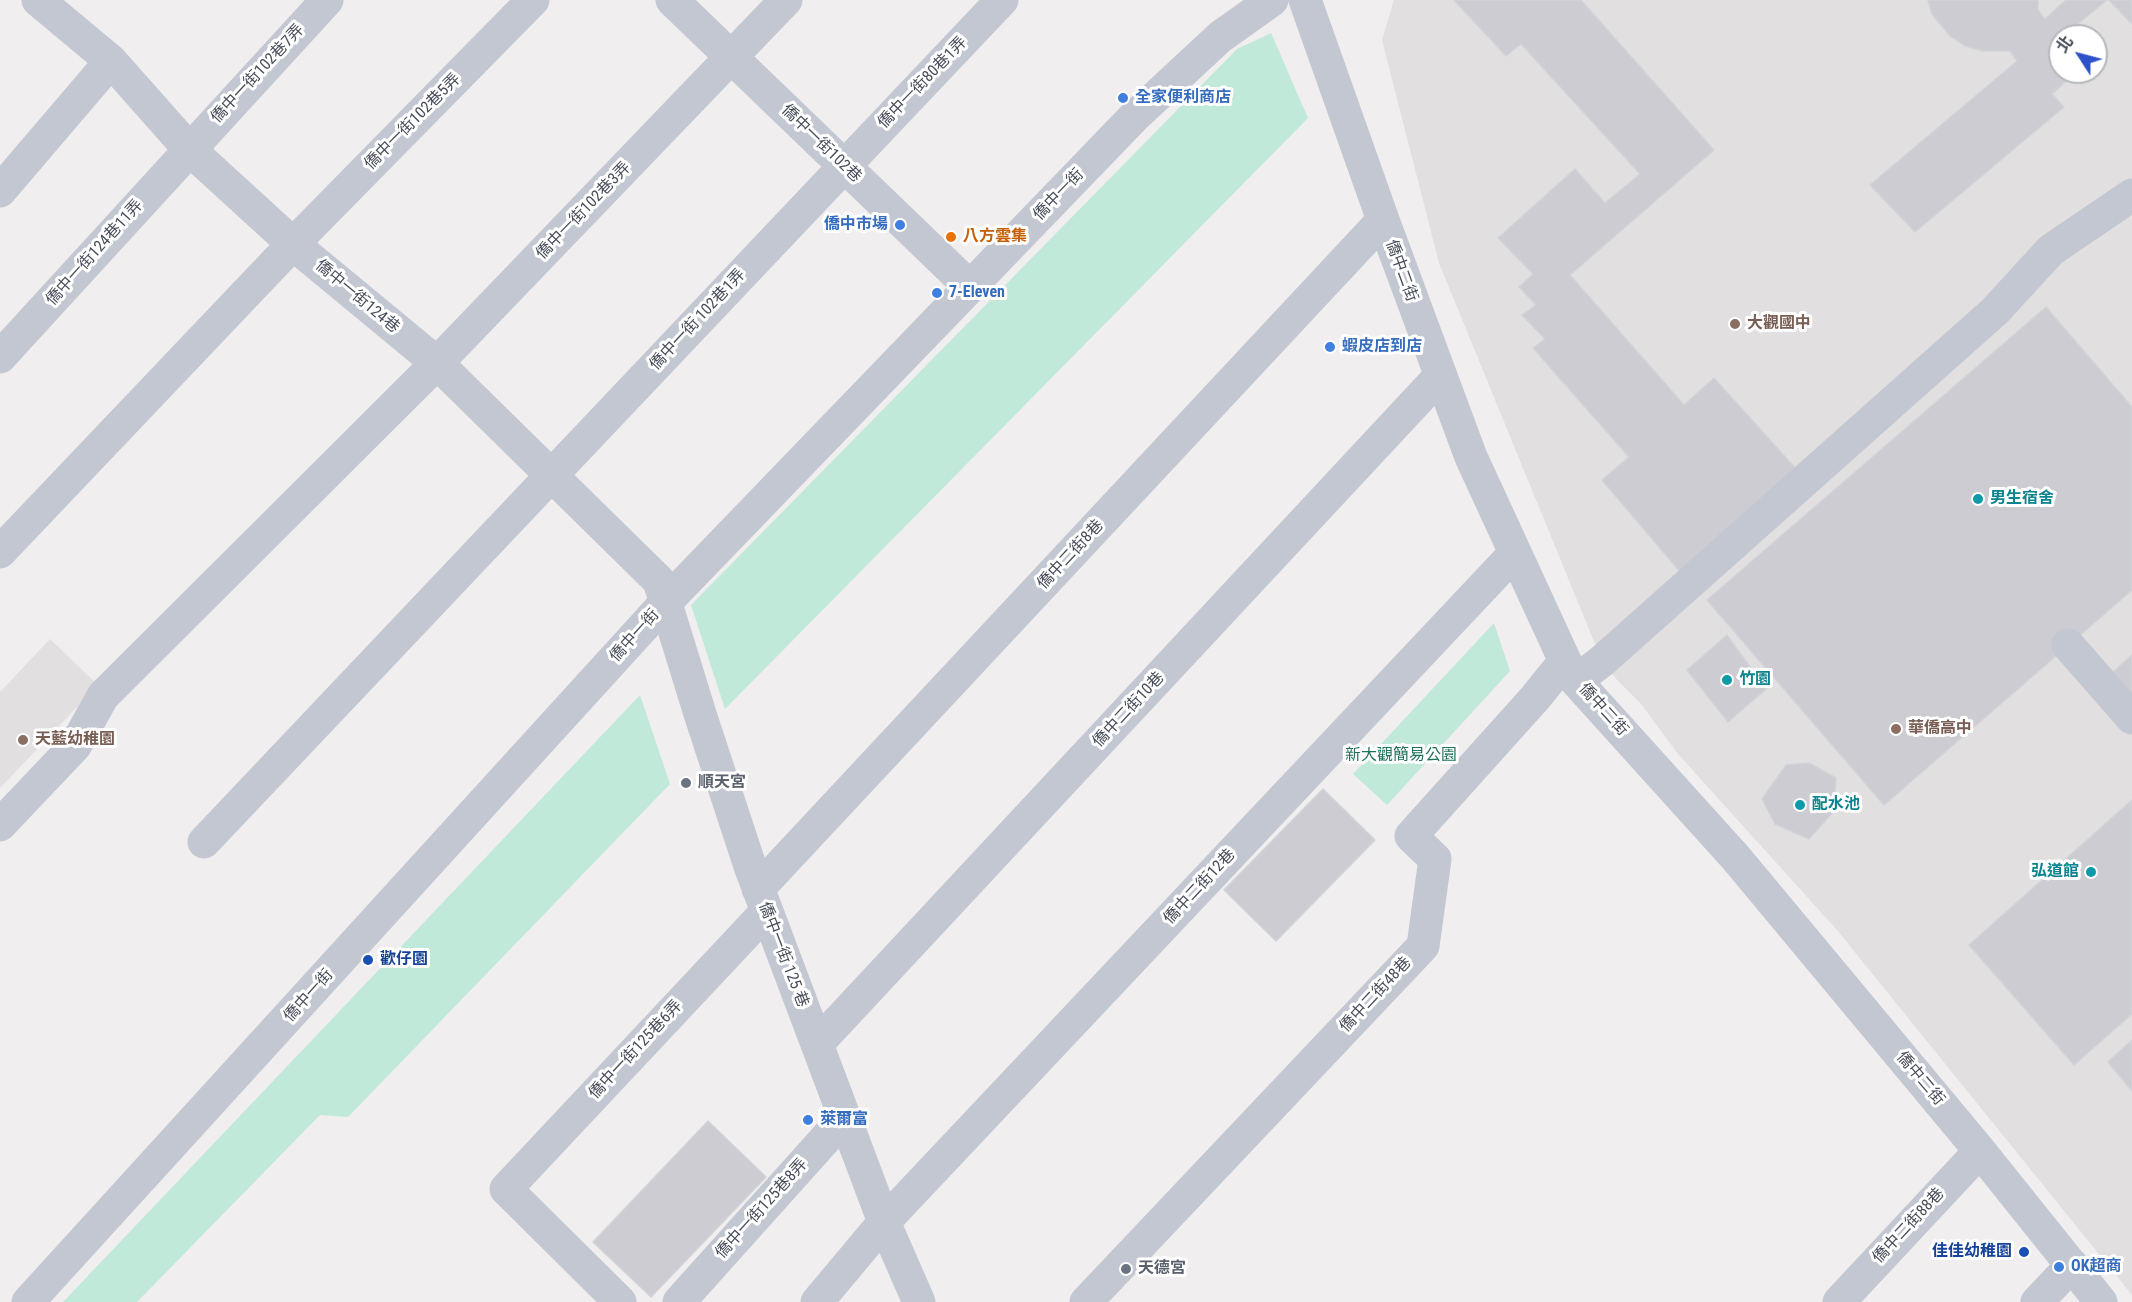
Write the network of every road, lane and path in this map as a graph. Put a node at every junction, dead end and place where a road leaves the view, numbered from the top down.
1 (38, 0) edge
2 (327, 0) edge
3 (533, 0) edge
4 (672, 0) edge
5 (786, 0) edge
6 (1002, 0) edge
7 (1272, 0) edge
8 (1305, 0) edge
9 (732, 58) junction
10 (111, 61) junction
11 (189, 149) junction
12 (844, 166) junction
13 (0, 191) edge
14 (2132, 195) edge
15 (1383, 220) junction
16 (293, 243) junction
17 (970, 287) junction
18 (0, 357) edge
19 (437, 363) junction
20 (1440, 376) junction
21 (552, 474) junction
22 (0, 552) edge
23 (1515, 553) junction
24 (666, 602) junction
25 (2068, 645) dead end
26 (1571, 671) junction
27 (2132, 718) edge
28 (0, 825) edge
29 (204, 842) dead end
30 (762, 901) junction
31 (817, 1044) junction
32 (845, 1117) junction
33 (1980, 1151) junction
34 (884, 1222) junction
35 (2072, 1265) junction
36 (611, 1299) edge
37 (28, 1302) edge
38 (679, 1302) edge
39 (817, 1302) edge
40 (919, 1302) edge
41 (1086, 1302) edge
42 (1839, 1302) edge
43 (2037, 1302) edge
44 (2100, 1302) edge

1 - 10 street, 僑中一街124巷
2 - 11 street, 僑中一街102巷7弄
3 - 16 street, 僑中一街102巷5弄
4 - 9 street, 僑中一街102巷
5 - 9 street, 僑中一街102巷3弄
6 - 12 street, 僑中一街80巷1弄
7 - 17 street, 僑中一街
8 - 15 street, 僑中二街
9 - 12 street, 僑中一街102巷
9 - 19 street, 僑中一街102巷3弄
10 - 11 street, 僑中一街124巷
10 - 13 street
11 - 16 street, 僑中一街124巷
11 - 18 street, 僑中一街124巷11弄
12 - 17 street, 僑中一街102巷
12 - 21 street, 僑中一街 102巷1弄
14 - 26 street
15 - 20 street, 僑中二街
15 - 30 street, 僑中二街8巷
16 - 19 street, 僑中一街124巷
16 - 22 street, 僑中一街102巷5弄
17 - 24 street, 僑中一街
19 - 21 street, 僑中一街124巷
19 - 28 street, 僑中一街102巷3弄
20 - 23 street, 僑中二街
20 - 31 street, 僑中二街10巷
21 - 24 street, 僑中一街124巷
21 - 29 street, 僑中一街 102巷1弄
23 - 26 street, 僑中二街
23 - 34 street, 僑中二街12巷
24 - 30 street, 僑中一街 125 巷
24 - 37 street, 僑中一街
25 - 27 street
26 - 33 street, 僑中二街
26 - 41 street, 僑中二街48巷
30 - 31 street, 僑中一街 125 巷
30 - 36 street, 僑中一街125巷6弄
31 - 32 street, 僑中一街 125 巷
32 - 34 street, 僑中一街 125 巷
32 - 38 street, 僑中一街125巷8弄
33 - 35 street, 僑中二街
33 - 42 street, 僑中二街88巷
34 - 39 street, 僑中二街12巷
34 - 40 street, 僑中一街 125 巷
35 - 43 street
35 - 44 street, 僑中二街

